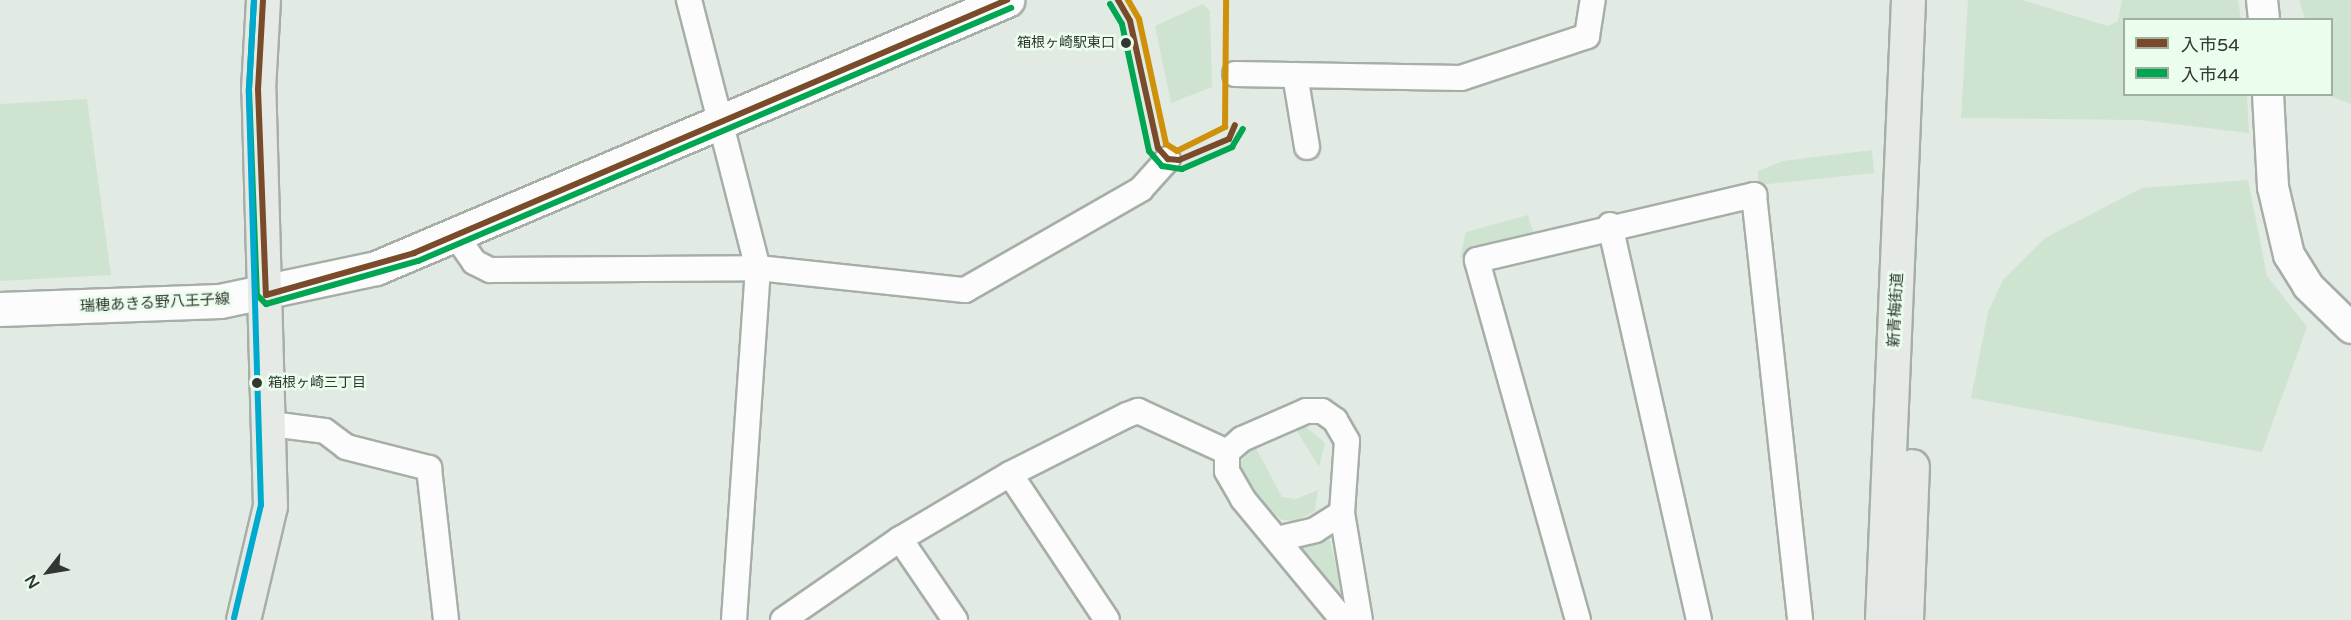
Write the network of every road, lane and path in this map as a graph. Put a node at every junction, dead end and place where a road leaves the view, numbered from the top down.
1 (263, 0) edge
2 (689, 0) edge
3 (1593, 0) edge
4 (1908, 0) edge
5 (1929, 0) edge
6 (2262, 0) edge
7 (1001, 1) edge
8 (2264, 18) edge
9 (1235, 74) dead end
10 (1295, 75) junction
11 (2268, 96) edge
12 (722, 124) junction
13 (1307, 147) dead end
14 (1168, 159) dead end
15 (1610, 225) junction
16 (456, 236) junction
17 (758, 268) junction
18 (266, 295) junction
19 (0, 309) edge
20 (2351, 328) edge
21 (271, 424) junction
22 (1227, 452) junction
23 (1010, 474) junction
24 (1342, 513) junction
25 (900, 539) junction
26 (1277, 539) junction
27 (793, 617) edge
28 (243, 620) edge
29 (446, 620) edge
30 (734, 620) edge
31 (955, 620) edge
32 (1107, 620) edge
33 (1344, 620) edge
34 (1360, 620) edge
35 (1578, 620) edge
36 (1699, 620) edge
37 (1800, 620) edge
38 (1882, 620) edge
39 (1906, 620) edge

1 - 18 main road
2 - 12 street
3 - 10 street
4 - 38 main road, 新青梅街道
5 - 39 main road, 新青梅街道
6 - 8 street
7 - 12 main road, 瑞穂あきる野八王子線
9 - 10 street
10 - 13 street
11 - 20 street
12 - 16 main road, 瑞穂あきる野八王子線
12 - 17 street
14 - 17 street
15 - 35 street
15 - 36 street
15 - 37 street
16 - 17 street
16 - 18 main road, 瑞穂あきる野八王子線
17 - 30 street
18 - 19 main road, 瑞穂あきる野八王子線
18 - 21 main road
21 - 28 main road
21 - 29 street
22 - 23 street
22 - 24 street
22 - 26 street
23 - 25 street
23 - 32 street
24 - 26 street
24 - 34 street
25 - 27 street
25 - 31 street
26 - 33 street

